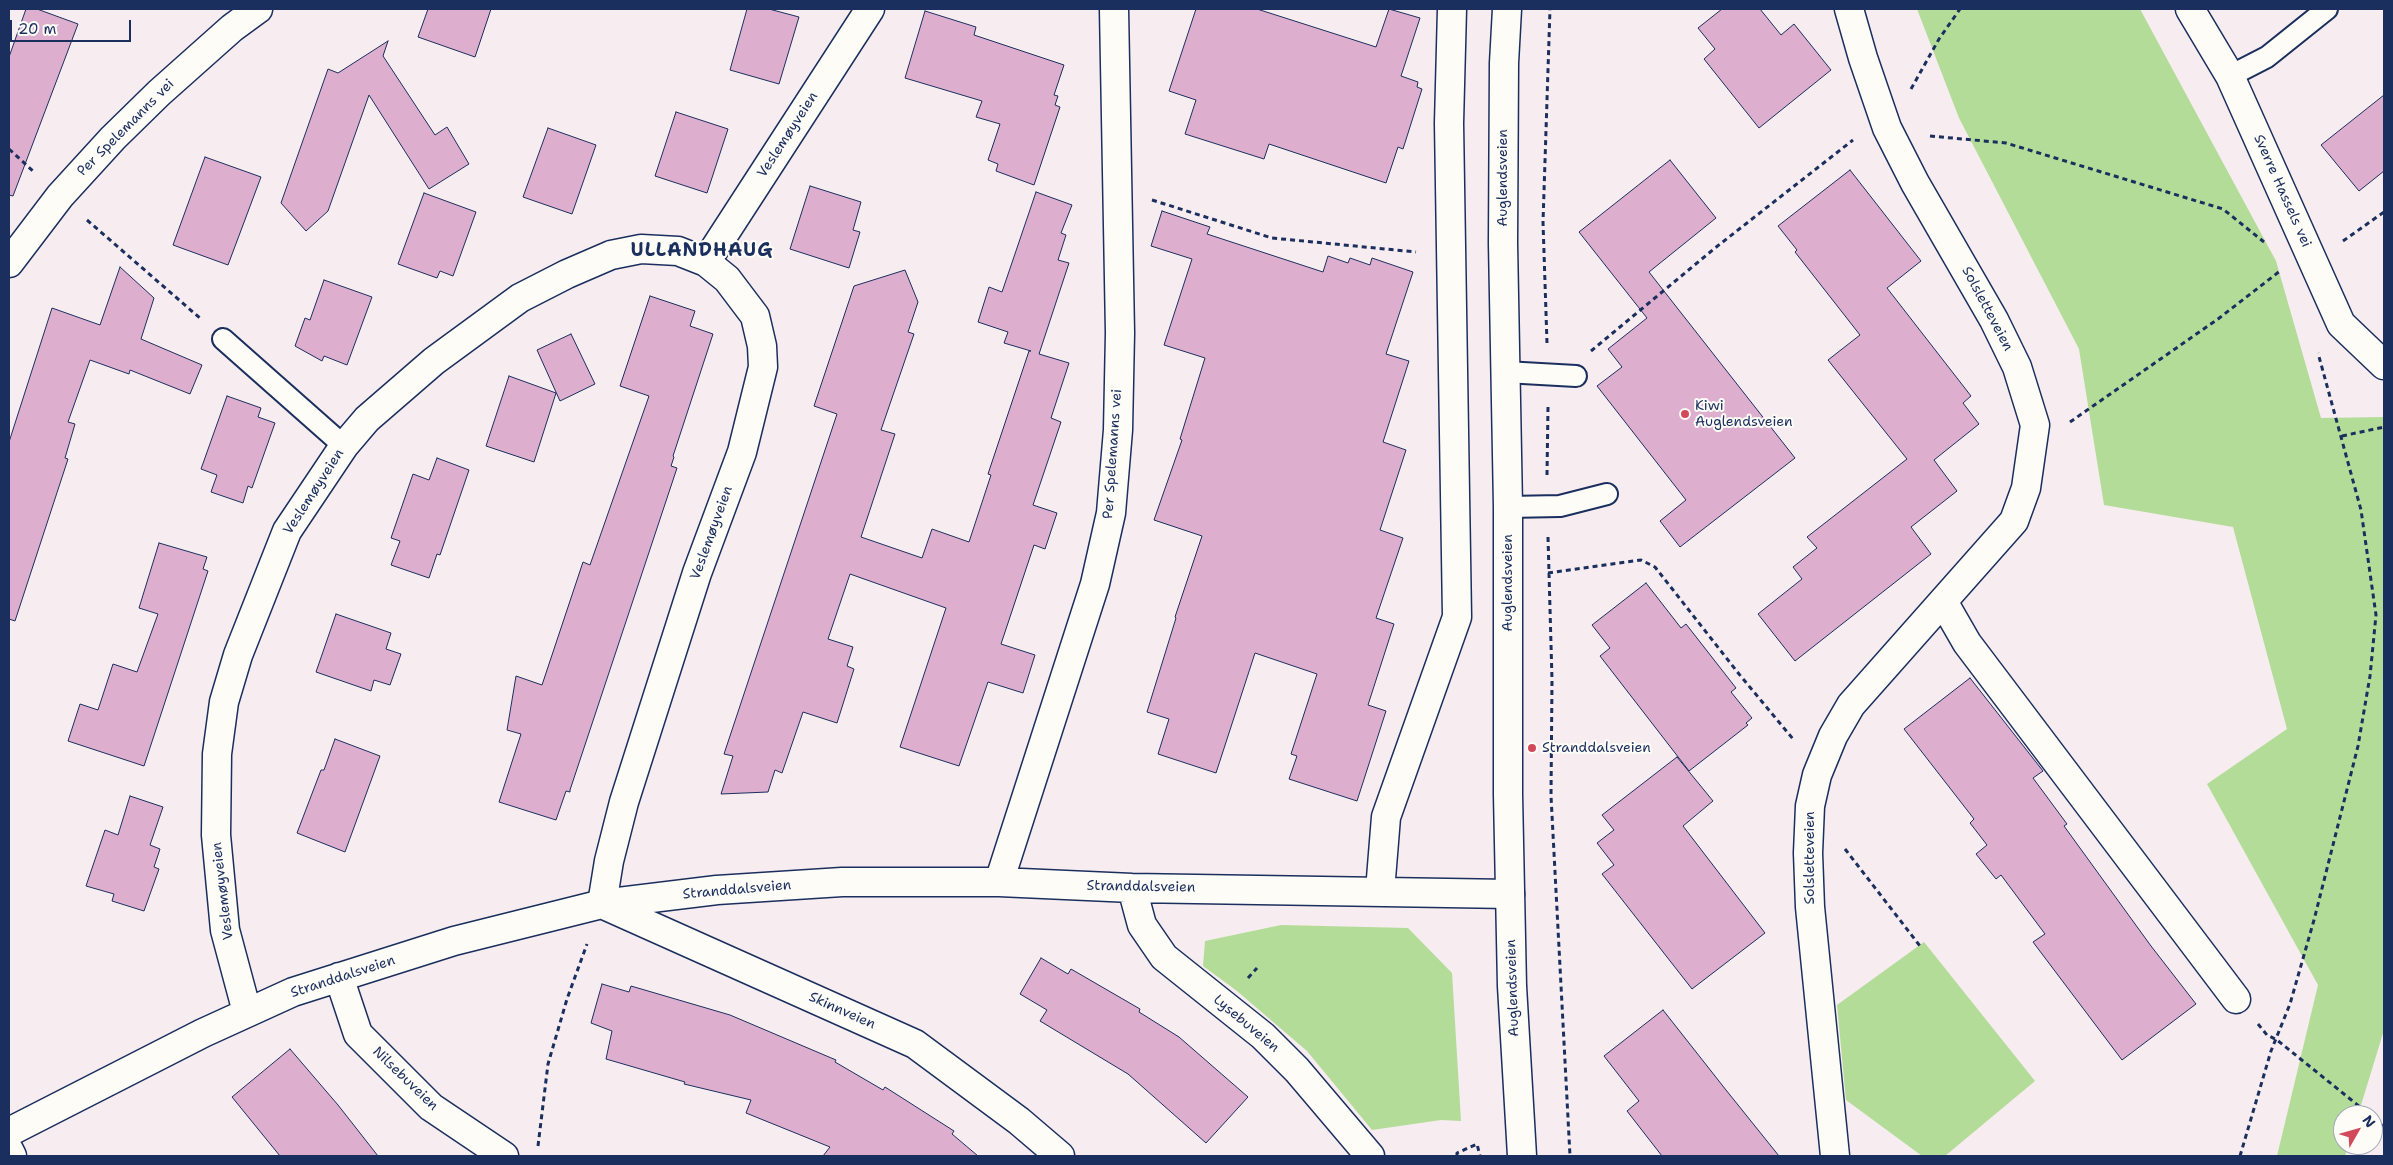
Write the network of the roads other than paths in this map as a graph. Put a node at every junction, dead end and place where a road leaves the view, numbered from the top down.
1 (258, 9) edge
2 (870, 9) edge
3 (1114, 9) edge
4 (1452, 9) edge
5 (1507, 9) edge
6 (1849, 9) edge
7 (2190, 9) edge
8 (2327, 9) edge
9 (2230, 76) junction
10 (706, 262) junction
11 (9, 263) edge
12 (223, 339) road end
13 (2384, 365) edge
14 (1505, 372) junction
15 (1562, 375) road end
16 (344, 446) junction
17 (1607, 494) dead end
18 (1508, 508) junction
19 (1944, 603) junction
20 (999, 882) junction
21 (1132, 888) junction
22 (1380, 891) junction
23 (1510, 894) junction
24 (602, 904) junction
25 (339, 977) junction
26 (2236, 998) dead end
27 (246, 1012) junction
28 (9, 1132) edge
29 (9, 1150) edge
30 (12, 1156) edge
31 (504, 1156) edge
32 (1060, 1156) edge
33 (1370, 1156) edge
34 (1522, 1156) edge
35 (1835, 1156) edge

1 - 11 street, Per Spelemanns vei
2 - 10 street, Veslemøyveien
3 - 20 street, Per Spelemanns vei
4 - 22 street
5 - 14 street, Auglendsveien
6 - 19 street, Solsletteveien
7 - 9 street, Sverre Hassels vei
8 - 9 lane
9 - 13 street, Sverre Hassels vei
10 - 16 street, Veslemøyveien
10 - 24 street, Veslemøyveien
12 - 16 lane
14 - 15 lane
14 - 18 street, Auglendsveien
16 - 27 street, Veslemøyveien
17 - 18 lane
18 - 23 street, Auglendsveien
19 - 26 street
19 - 35 street, Solsletteveien
20 - 21 street, Stranddalsveien
20 - 24 street, Stranddalsveien
21 - 22 street, Stranddalsveien
21 - 33 street, Lysebuveien
22 - 23 street, Stranddalsveien
23 - 34 street, Auglendsveien
24 - 25 street, Stranddalsveien
24 - 32 street, Skinnveien
25 - 27 street, Stranddalsveien
25 - 31 street, Nilsebuveien
27 - 28 street, Stranddalsveien
29 - 30 street

